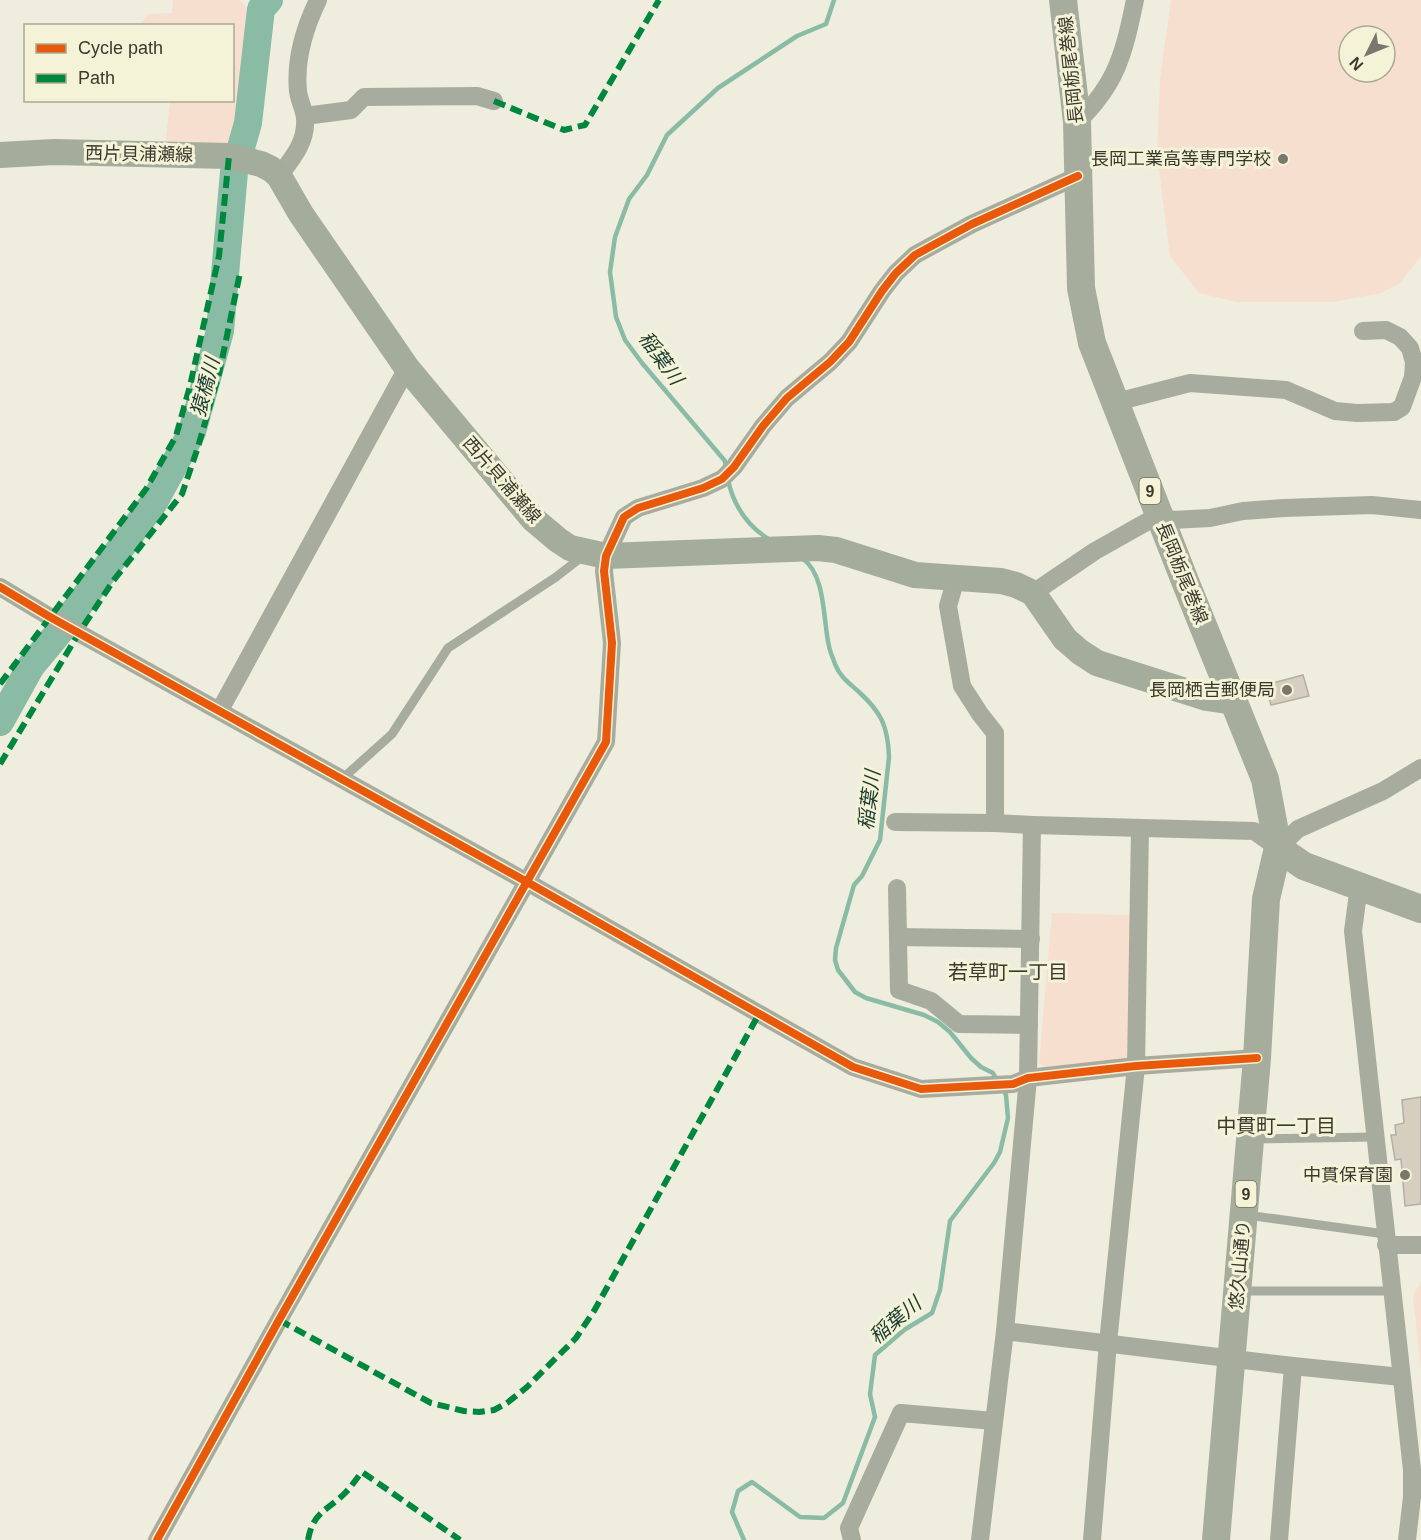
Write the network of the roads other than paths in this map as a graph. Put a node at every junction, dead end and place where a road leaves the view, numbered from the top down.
1 (318, 0) edge
2 (1063, 0) edge
3 (1135, 0) edge
4 (494, 101) dead end
5 (304, 116) junction
6 (1077, 122) junction
7 (0, 155) edge
8 (279, 176) junction
9 (1078, 176) junction
10 (1363, 332) dead end
11 (406, 368) junction
12 (1116, 402) junction
13 (1421, 510) edge
14 (1159, 515) junction
15 (597, 554) junction
16 (956, 578) junction
17 (0, 587) edge
18 (1032, 593) junction
19 (1233, 702) junction
20 (220, 710) junction
21 (1421, 768) edge
22 (342, 779) junction
23 (895, 822) dead end
24 (995, 823) junction
25 (1032, 825) junction
26 (1140, 828) junction
27 (1278, 848) junction
28 (527, 882) junction
29 (1359, 886) junction
30 (897, 888) dead end
31 (1421, 909) edge
32 (898, 937) junction
33 (1031, 939) junction
34 (1029, 1025) junction
35 (1257, 1058) junction
36 (1136, 1066) junction
37 (1021, 1081) junction
38 (1374, 1137) junction
39 (1251, 1139) junction
40 (1245, 1214) junction
41 (1385, 1240) junction
42 (1421, 1245) edge
43 (1237, 1290) junction
44 (1392, 1291) junction
45 (1005, 1331) junction
46 (1108, 1343) junction
47 (1231, 1358) junction
48 (1293, 1366) junction
49 (1401, 1377) junction
50 (994, 1421) junction
51 (1416, 1471) edge
52 (157, 1540) edge
53 (852, 1540) edge
54 (980, 1540) edge
55 (1092, 1540) edge
56 (1216, 1540) edge
57 (1279, 1540) edge
58 (1407, 1540) edge

1 - 5 street
2 - 6 main road, 長岡栃尾巻線 / 9
3 - 6 street
4 - 5 street
5 - 8 street
6 - 9 main road, 長岡栃尾巻線 / 9
7 - 8 main road, 西片貝浦瀬線
8 - 11 main road, 西片貝浦瀬線
9 - 12 main road, 長岡栃尾巻線 / 9
9 - 15 street
10 - 12 street
11 - 15 main road, 西片貝浦瀬線
11 - 20 street
12 - 14 main road, 長岡栃尾巻線 / 9
13 - 14 street
14 - 18 street
14 - 19 main road, 長岡栃尾巻線 / 9
15 - 16 main road, 西片貝浦瀬線
15 - 22 lane
15 - 28 street
16 - 18 main road, 西片貝浦瀬線
16 - 24 street
17 - 20 street
18 - 19 main road
19 - 27 main road, 長岡栃尾巻線 / 9
20 - 22 street
21 - 27 street
22 - 28 street
23 - 24 street
24 - 25 street
25 - 26 street
25 - 33 street
26 - 27 street
26 - 36 street
27 - 29 main road
27 - 35 main road, 悠久山通り / 9
28 - 37 street
28 - 52 street
29 - 31 main road
29 - 38 street
30 - 32 street
32 - 33 street
32 - 34 street
33 - 34 street
34 - 37 street
35 - 36 street
35 - 39 main road, 悠久山通り / 9
36 - 37 street
36 - 46 street
37 - 45 street
38 - 39 lane
38 - 41 street
39 - 40 main road, 悠久山通り / 9
40 - 41 lane
40 - 43 main road, 悠久山通り / 9
41 - 42 street
41 - 44 street
43 - 44 lane
43 - 47 main road, 悠久山通り / 9
44 - 49 street
45 - 46 street
45 - 50 street
46 - 47 street
46 - 55 street
47 - 48 street
47 - 56 main road, 悠久山通り / 9
48 - 49 street
48 - 57 street
49 - 51 street
50 - 53 street
50 - 54 street
51 - 58 street

